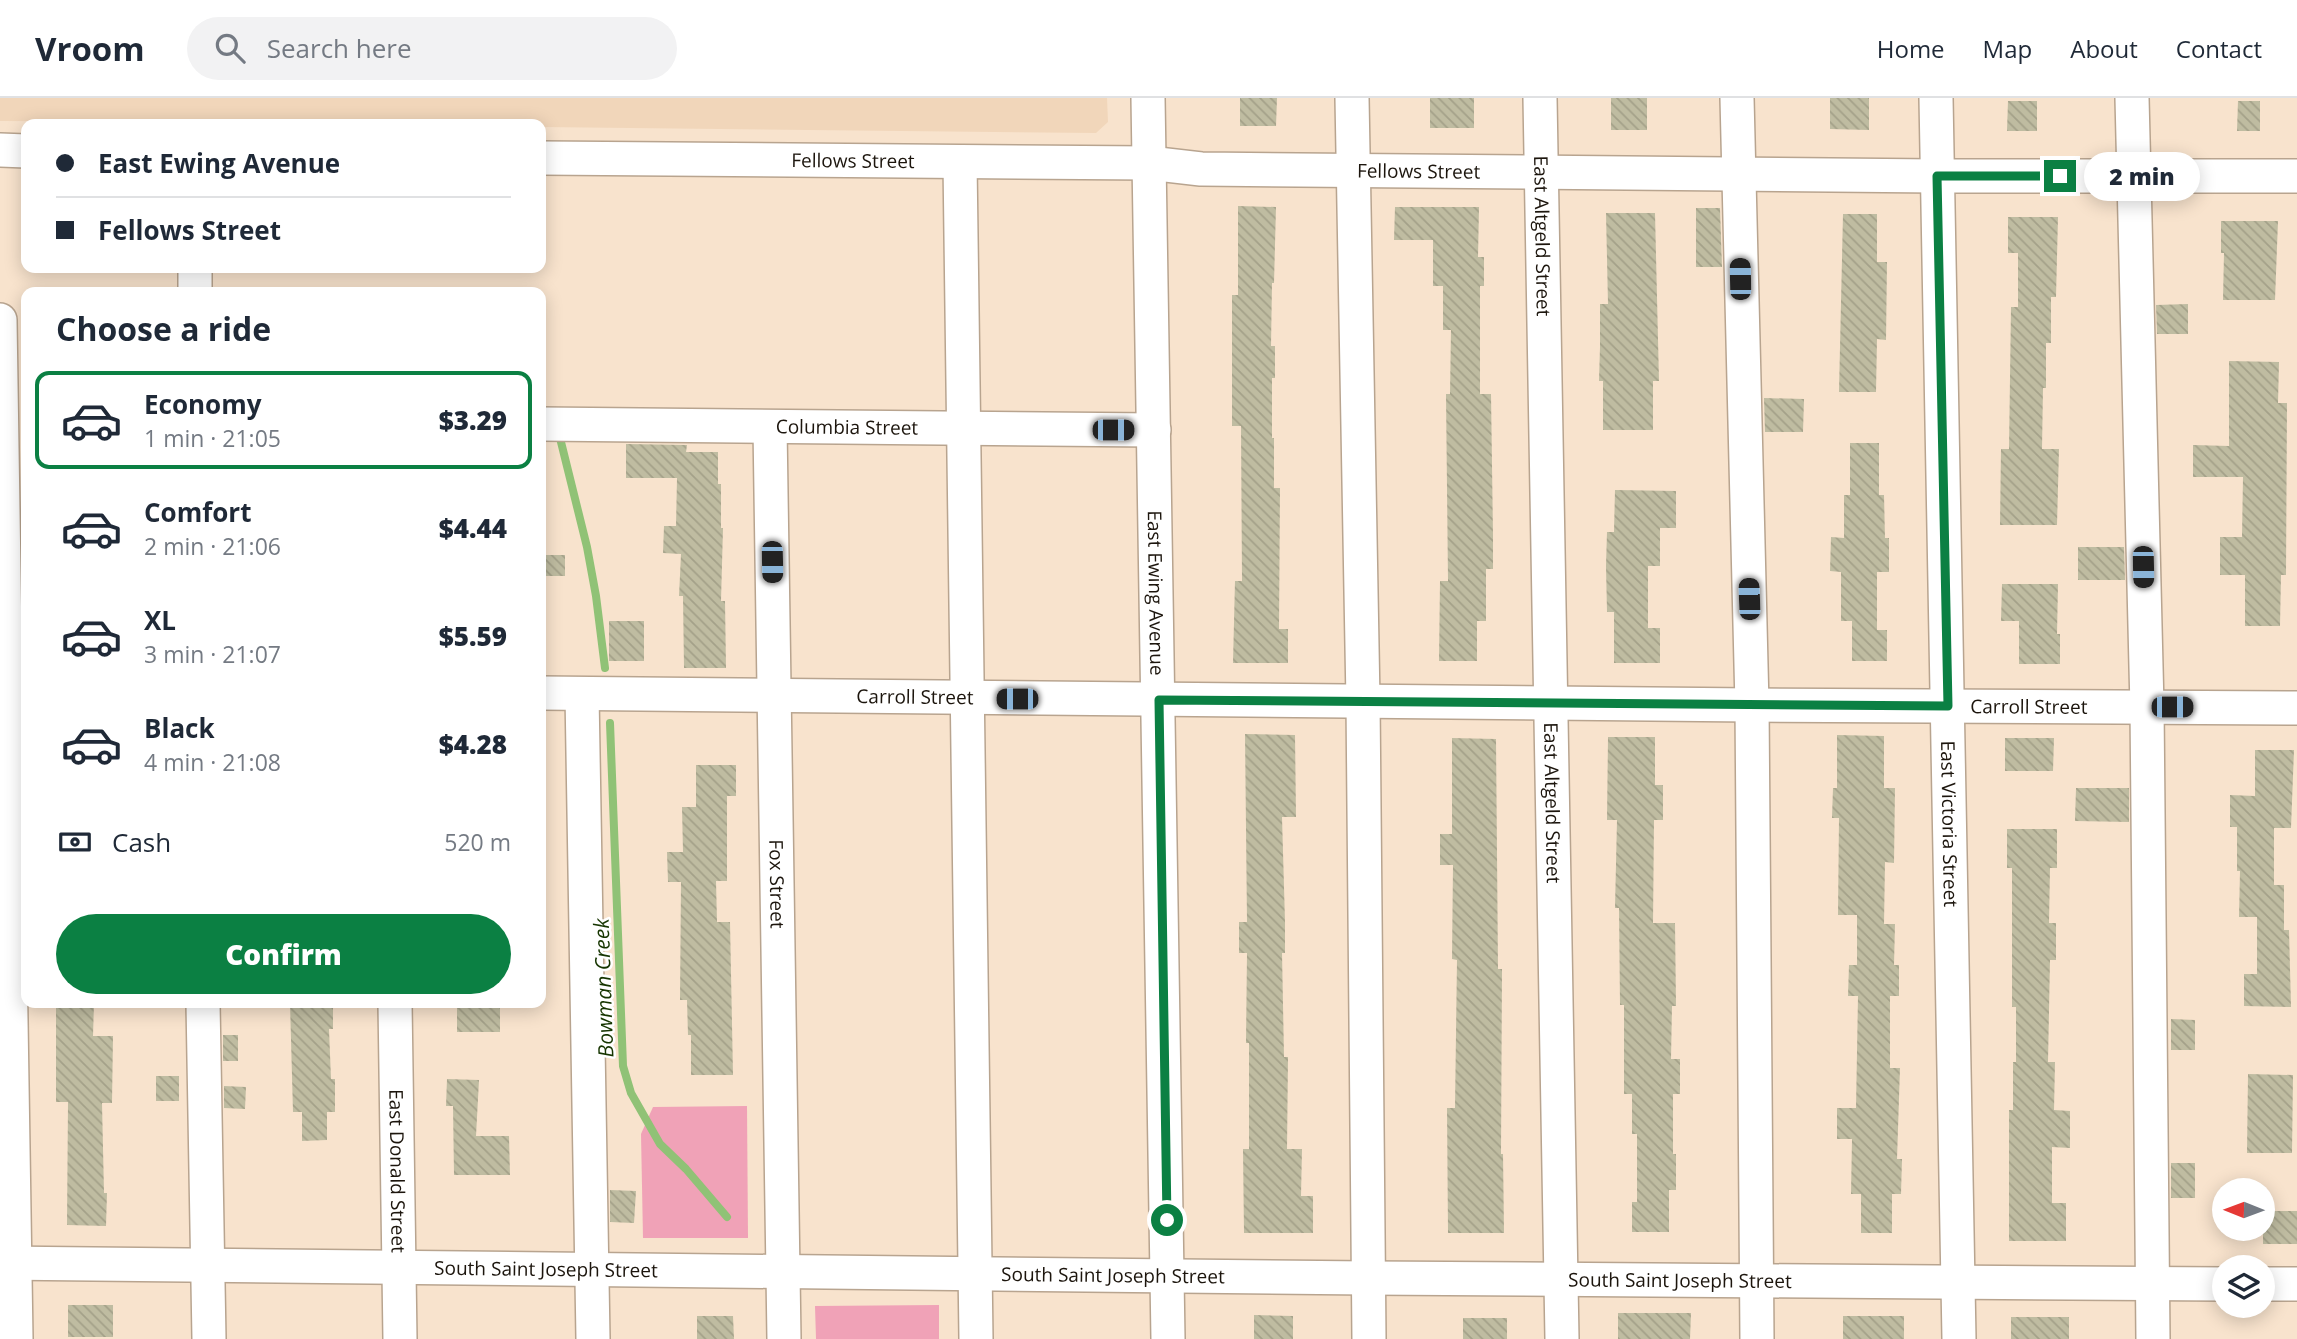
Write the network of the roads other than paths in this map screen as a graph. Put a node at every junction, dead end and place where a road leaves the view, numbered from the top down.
1 (1148, 98) edge
2 (1352, 98) edge
3 (1540, 98) edge
4 (1737, 98) edge
5 (1936, 98) edge
6 (2132, 98) edge
7 (0, 150) edge
8 (21, 151) edge
9 (546, 158) edge
10 (960, 162) junction
11 (1149, 163) junction
12 (1353, 170) junction
13 (1542, 170) junction
14 (1738, 172) junction
15 (1937, 176) junction
16 (2134, 176) junction
17 (2297, 176) edge
18 (0, 320) edge
19 (9, 421) edge
20 (546, 425) edge
21 (770, 427) junction
22 (963, 428) junction
23 (1154, 430) junction
24 (11, 688) edge
25 (546, 693) edge
26 (582, 694) junction
27 (773, 697) junction
28 (968, 698) junction
29 (1159, 700) junction
30 (1363, 701) junction
31 (1550, 703) junction
32 (1752, 705) junction
33 (1948, 706) junction
34 (2147, 706) junction
35 (2297, 708) edge
36 (203, 1008) edge
37 (395, 1008) edge
38 (7, 1263) edge
39 (209, 1266) junction
40 (398, 1268) junction
41 (593, 1270) junction
42 (783, 1272) junction
43 (976, 1274) junction
44 (1167, 1276) junction
45 (1368, 1279) junction
46 (1561, 1279) junction
47 (1757, 1280) junction
48 (1959, 1282) junction
49 (2153, 1283) junction
50 (2212, 1284) edge
51 (2275, 1284) edge
52 (2297, 1284) edge
53 (16, 1339) edge
54 (209, 1339) edge
55 (400, 1339) edge
56 (593, 1339) edge
57 (784, 1339) edge
58 (976, 1339) edge
59 (1168, 1339) edge
60 (1369, 1339) edge
61 (1562, 1339) edge
62 (1757, 1339) edge
63 (1959, 1339) edge
64 (2153, 1339) edge

1 - 11 street, East Ewing Avenue
2 - 12 street
3 - 13 street, East Altgeld Street
4 - 14 street
5 - 15 street, East Victoria Street
6 - 16 street
7 - 8 street
9 - 10 street, Fellows Street
10 - 11 street, Fellows Street
10 - 22 street
11 - 12 street, Fellows Street
11 - 23 street, East Ewing Avenue
12 - 13 street, Fellows Street
12 - 30 street
13 - 14 street, Fellows Street
13 - 31 street, East Altgeld Street
14 - 15 street, Fellows Street
14 - 32 street
15 - 16 street, Fellows Street
15 - 33 street, East Victoria Street
16 - 17 street, Fellows Street
16 - 34 street
18 - 19 street
19 - 24 street
20 - 21 street, Columbia Street
21 - 22 street, Columbia Street
21 - 27 street, Fox Street
22 - 23 street, Columbia Street
22 - 28 street
23 - 29 street, East Ewing Avenue
24 - 38 street
25 - 26 street, Carroll Street
26 - 27 street, Carroll Street
26 - 41 street
27 - 28 street, Carroll Street
27 - 42 street, Fox Street
28 - 29 street, Carroll Street
28 - 43 street
29 - 30 street, Carroll Street
29 - 44 street, East Ewing Avenue
30 - 31 street, Carroll Street
30 - 45 street
31 - 32 street, Carroll Street
31 - 46 street, East Altgeld Street
32 - 33 street, Carroll Street
32 - 47 street
33 - 34 street, Carroll Street
33 - 48 street, East Victoria Street
34 - 35 street, Carroll Street
34 - 49 street
36 - 39 street
37 - 40 street, East Donald Street
38 - 39 street, South Saint Joseph Street
38 - 53 street
39 - 40 street, South Saint Joseph Street
39 - 54 street
40 - 41 street, South Saint Joseph Street
40 - 55 street, East Donald Street
41 - 42 street, South Saint Joseph Street
41 - 56 street
42 - 43 street, South Saint Joseph Street
42 - 57 street, Fox Street
43 - 44 street, South Saint Joseph Street
43 - 58 street
44 - 45 street, South Saint Joseph Street
44 - 59 street, East Ewing Avenue
45 - 46 street, South Saint Joseph Street
45 - 60 street
46 - 47 street, South Saint Joseph Street
46 - 61 street, East Altgeld Street
47 - 48 street, South Saint Joseph Street
47 - 62 street
48 - 49 street, South Saint Joseph Street
48 - 63 street, East Victoria Street
49 - 50 street, South Saint Joseph Street
49 - 64 street
51 - 52 street

